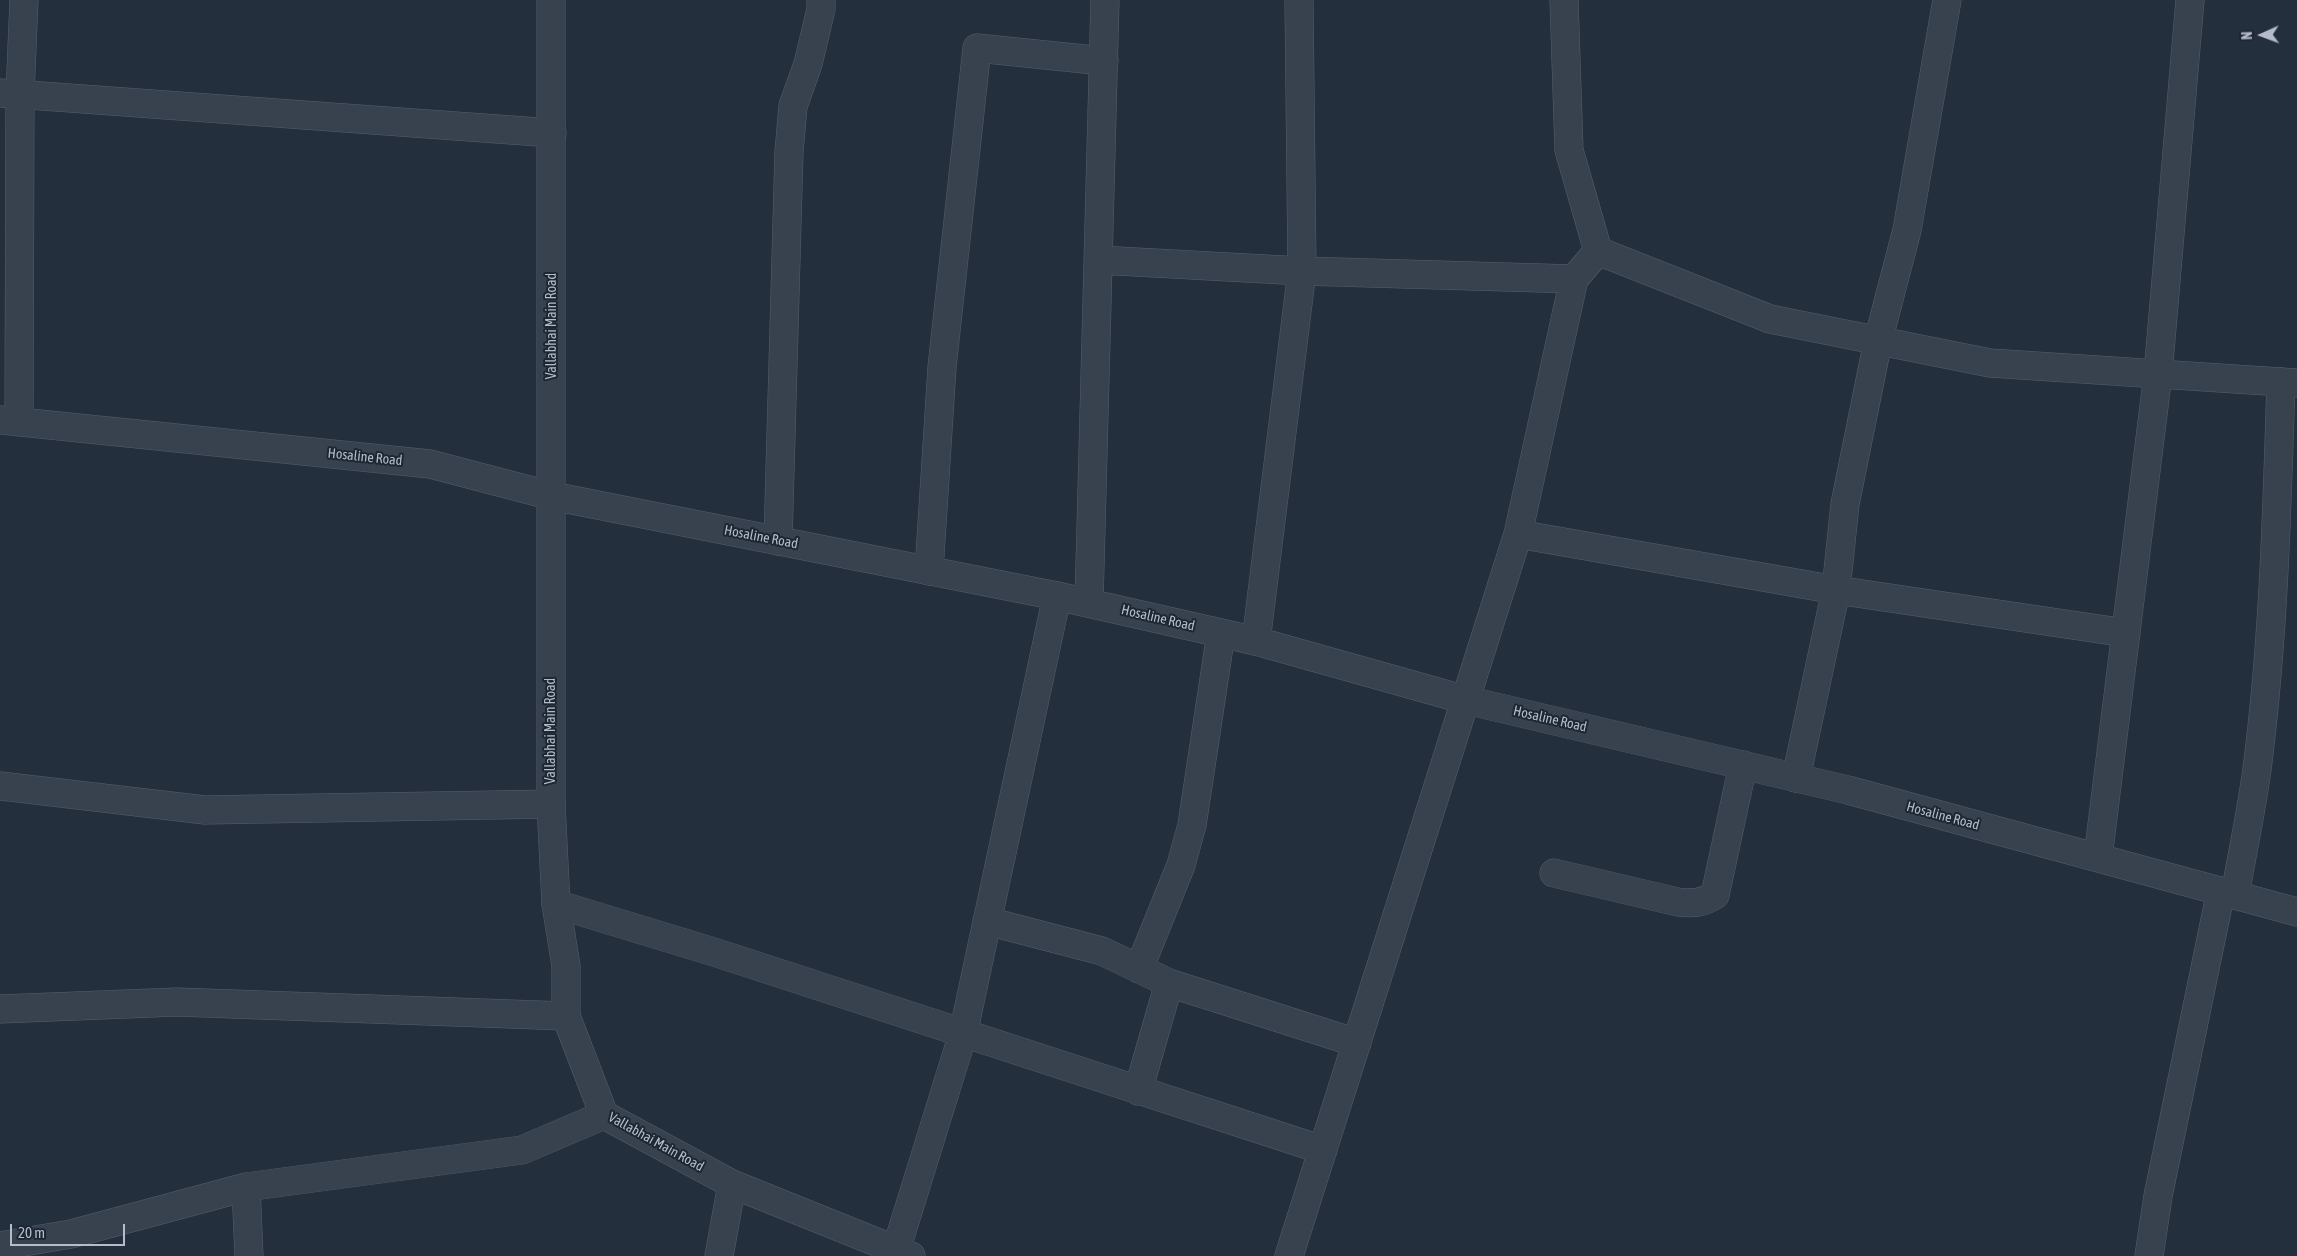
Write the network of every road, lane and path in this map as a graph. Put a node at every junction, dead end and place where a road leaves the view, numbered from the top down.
1 (24, 0) edge
2 (551, 0) edge
3 (821, 0) edge
4 (1105, 0) edge
5 (1299, 0) edge
6 (1564, 0) edge
7 (1946, 0) edge
8 (2190, 0) edge
9 (1104, 61) junction
10 (10, 94) edge
11 (552, 133) junction
12 (1598, 251) junction
13 (1098, 260) junction
14 (1302, 271) junction
15 (1574, 279) junction
16 (1878, 341) junction
17 (2158, 374) junction
18 (2289, 382) edge
19 (9, 421) edge
20 (552, 496) junction
21 (1518, 534) junction
22 (778, 541) junction
23 (929, 571) junction
24 (1836, 590) junction
25 (1057, 596) junction
26 (1089, 603) junction
27 (1221, 632) junction
28 (2126, 634) junction
29 (1256, 641) junction
30 (1466, 700) junction
31 (1743, 765) junction
32 (1796, 778) junction
33 (0, 786) edge
34 (551, 804) junction
35 (2098, 857) junction
36 (1554, 873) dead end
37 (2228, 893) junction
38 (556, 904) junction
39 (2297, 912) edge
40 (987, 921) junction
41 (1139, 969) junction
42 (1169, 983) junction
43 (0, 1009) edge
44 (566, 1016) junction
45 (963, 1034) junction
46 (1357, 1043) junction
47 (1138, 1091) junction
48 (604, 1115) junction
49 (1323, 1150) junction
50 (732, 1184) junction
51 (246, 1188) junction
52 (0, 1246) edge
53 (50, 1247) edge
54 (904, 1253) edge
55 (249, 1256) edge
56 (719, 1256) edge
57 (1289, 1256) edge
58 (2149, 1256) edge

1 - 10 street
2 - 11 street, Vallabhai Main Road
3 - 22 street
4 - 9 street
5 - 14 street
6 - 12 street
7 - 16 street
8 - 17 street
9 - 13 street
9 - 23 street
10 - 11 street
10 - 19 street
11 - 20 street, Vallabhai Main Road
12 - 15 street
12 - 16 street
13 - 14 street
13 - 26 street
14 - 15 street
14 - 29 street
15 - 21 street
16 - 17 street
16 - 24 street
17 - 18 street
17 - 28 street
18 - 37 street
19 - 20 street, Hosaline Road
20 - 22 street, Hosaline Road
20 - 34 street, Vallabhai Main Road
21 - 24 street
21 - 30 street
22 - 23 street, Hosaline Road
23 - 25 street, Hosaline Road
24 - 28 street
24 - 32 street
25 - 26 street, Hosaline Road
25 - 40 street
26 - 27 street, Hosaline Road
27 - 29 street, Hosaline Road
27 - 41 street
28 - 35 street
29 - 30 street, Hosaline Road
30 - 31 street, Hosaline Road
30 - 46 street
31 - 32 street, Hosaline Road
31 - 36 street
32 - 35 street, Hosaline Road
33 - 34 street
34 - 38 street, Vallabhai Main Road
35 - 37 street, Hosaline Road
37 - 39 street, Hosaline Road
37 - 58 street
38 - 44 street, Vallabhai Main Road
38 - 45 street
40 - 41 street
40 - 45 street
41 - 42 street
42 - 46 street
42 - 47 street
43 - 44 street
44 - 48 street, Vallabhai Main Road
45 - 47 street
45 - 54 street
46 - 49 street
47 - 49 street
48 - 50 street, Vallabhai Main Road
48 - 51 street
49 - 57 street
50 - 54 street, Vallabhai Main Road
50 - 56 street
51 - 53 street
51 - 55 street
52 - 53 street

